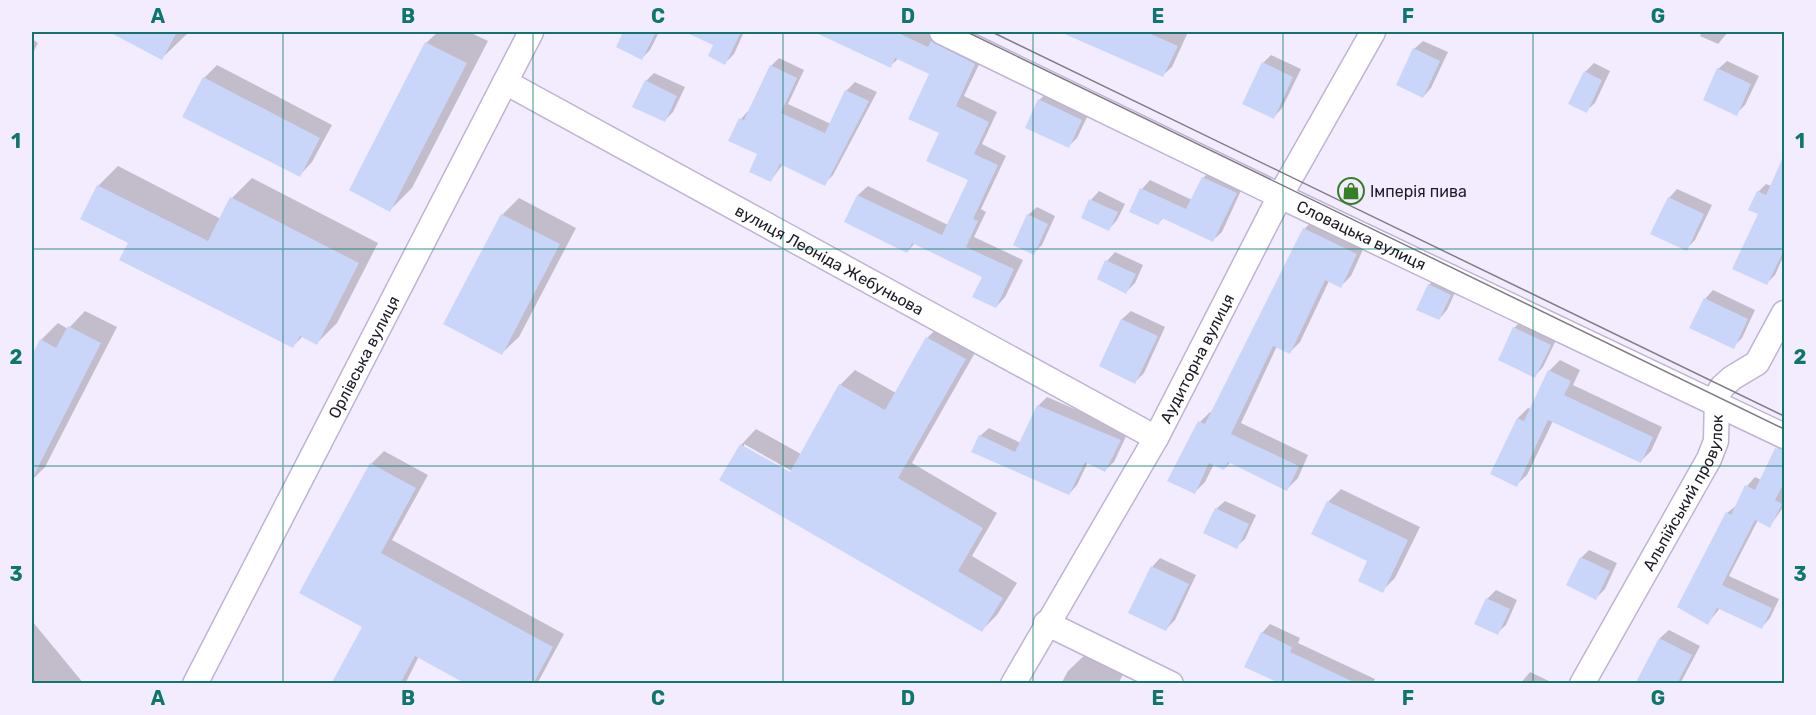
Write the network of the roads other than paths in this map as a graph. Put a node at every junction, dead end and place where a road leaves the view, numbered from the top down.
1 (531, 32) edge
2 (942, 32) edge
3 (1373, 32) edge
4 (505, 82) junction
5 (1280, 196) junction
6 (1785, 313) edge
7 (1716, 403) junction
8 (1785, 436) edge
9 (1156, 438) junction
10 (1046, 623) junction
11 (195, 684) edge
12 (1013, 684) edge
13 (1171, 684) edge
14 (1582, 684) edge

1 - 4 street, Орлівська вулиця
2 - 5 street, Словацька вулиця
3 - 5 street, Аудиторна вулиця
4 - 9 street, вулиця Леоніда Жебуньова
4 - 11 street, Орлівська вулиця
5 - 7 street, Словацька вулиця
5 - 9 street, Аудиторна вулиця
6 - 7 street, Альпійський провулок
7 - 8 street, Словацька вулиця
7 - 14 street, Альпійський провулок
9 - 10 street, Аудиторна вулиця
10 - 12 street, Аудиторна вулиця
10 - 13 street

